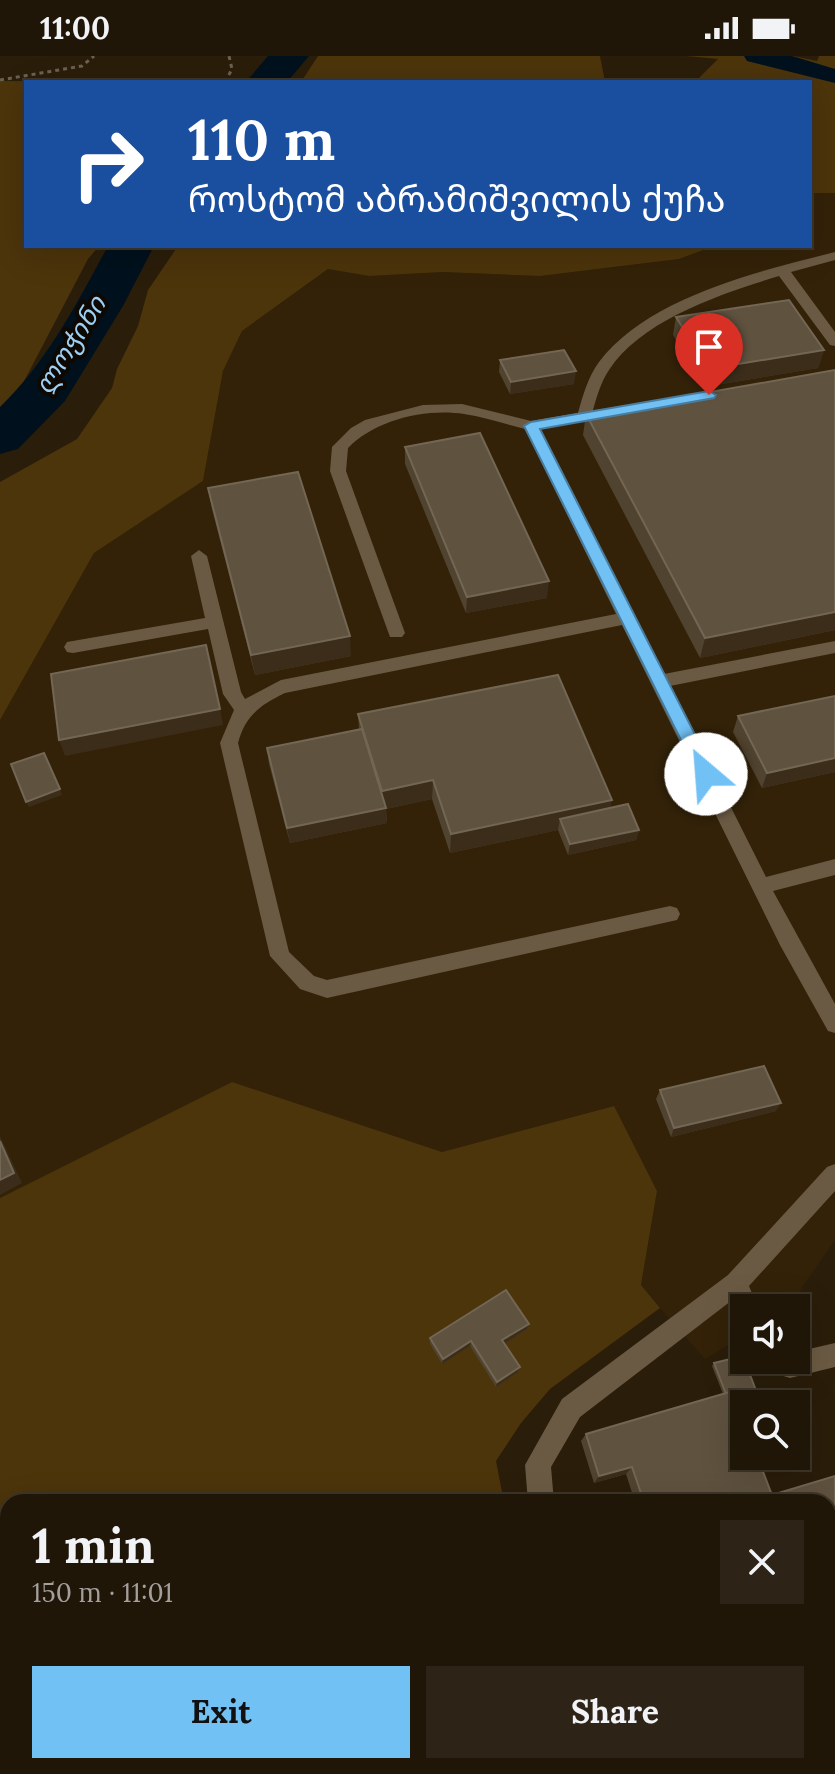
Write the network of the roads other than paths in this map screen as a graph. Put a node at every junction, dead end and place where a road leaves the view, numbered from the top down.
1 (835, 256) edge
2 (783, 271) junction
3 (835, 342) edge
4 (631, 409) edge
5 (584, 417) junction
6 (531, 426) junction
7 (199, 556) dead end
8 (627, 618) junction
9 (215, 622) junction
10 (396, 633) dead end
11 (73, 647) dead end
12 (835, 647) edge
13 (659, 682) junction
14 (243, 710) junction
15 (835, 867) edge
16 (761, 886) junction
17 (670, 914) dead end
18 (835, 1024) edge
19 (835, 1175) edge
20 (736, 1283) junction
21 (740, 1294) edge
22 (835, 1355) edge
23 (810, 1361) edge
24 (540, 1494) edge

1 - 2 street
2 - 3 street
2 - 5 street
4 - 5 street
5 - 6 street
6 - 8 street
6 - 10 street
7 - 9 street
8 - 13 street
8 - 14 street
9 - 11 street
9 - 14 street
12 - 13 street
13 - 16 street
14 - 17 street
15 - 16 street
16 - 18 street
19 - 20 street
20 - 21 street
20 - 24 street
22 - 23 street

